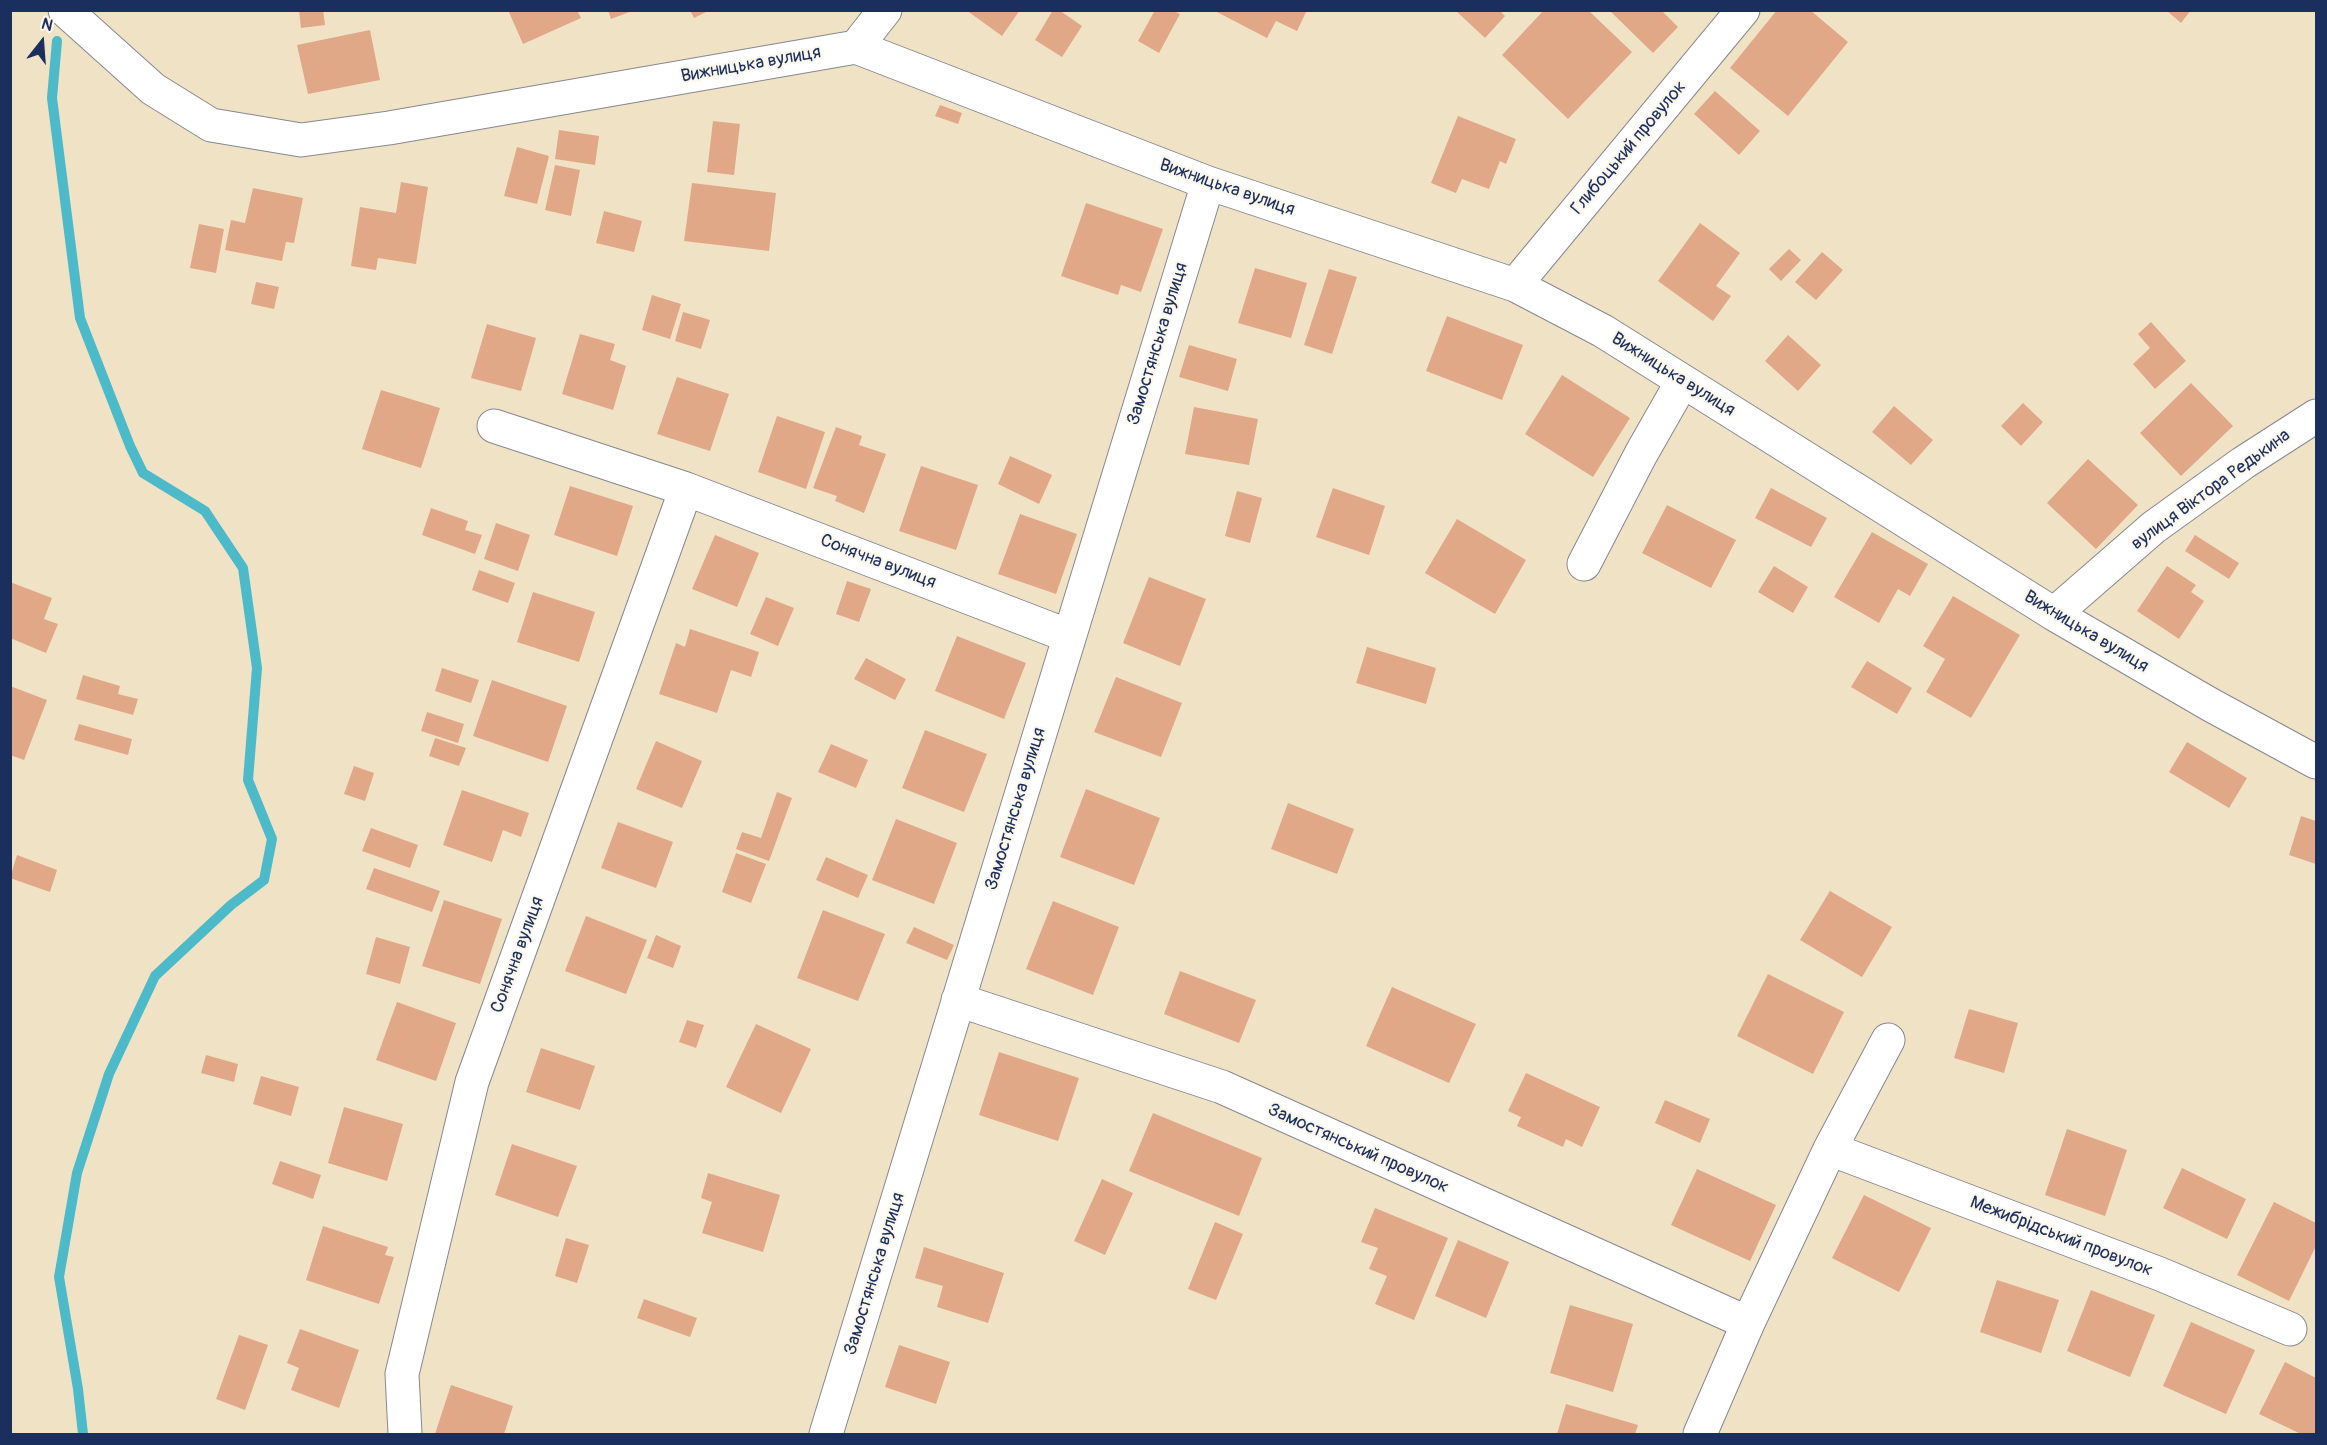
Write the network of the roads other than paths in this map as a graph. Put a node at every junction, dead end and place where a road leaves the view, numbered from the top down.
1 (66, 10) edge
2 (885, 10) edge
3 (1743, 10) edge
4 (856, 47) junction
5 (1208, 183) junction
6 (1515, 285) junction
7 (1682, 382) junction
8 (2316, 416) edge
9 (494, 426) dead end
10 (687, 489) junction
11 (1584, 564) dead end
12 (2054, 614) junction
13 (1069, 636) junction
14 (2316, 762) edge
15 (958, 1000) junction
16 (1888, 1040) dead end
17 (1830, 1149) junction
18 (1748, 1323) junction
19 (2290, 1329) dead end
20 (405, 1434) edge
21 (826, 1434) edge
22 (1700, 1434) edge

1 - 4 street, Вижницька вулиця
2 - 4 street
3 - 6 street, Глибоцький провулок
4 - 5 street, Вижницька вулиця
5 - 6 street, Вижницька вулиця
5 - 13 street, Замостянська вулиця
6 - 7 street, Вижницька вулиця
7 - 11 street
7 - 12 street, Вижницька вулиця
8 - 12 street, вулиця Віктора Редькина
9 - 10 street, Сонячна вулиця
10 - 13 street, Сонячна вулиця
10 - 20 street, Сонячна вулиця
12 - 14 street, Вижницька вулиця
13 - 15 street, Замостянська вулиця
15 - 18 street, Замостянський провулок
15 - 21 street, Замостянська вулиця
16 - 17 street
17 - 18 street
17 - 19 street, Межибрідський провулок
18 - 22 street

